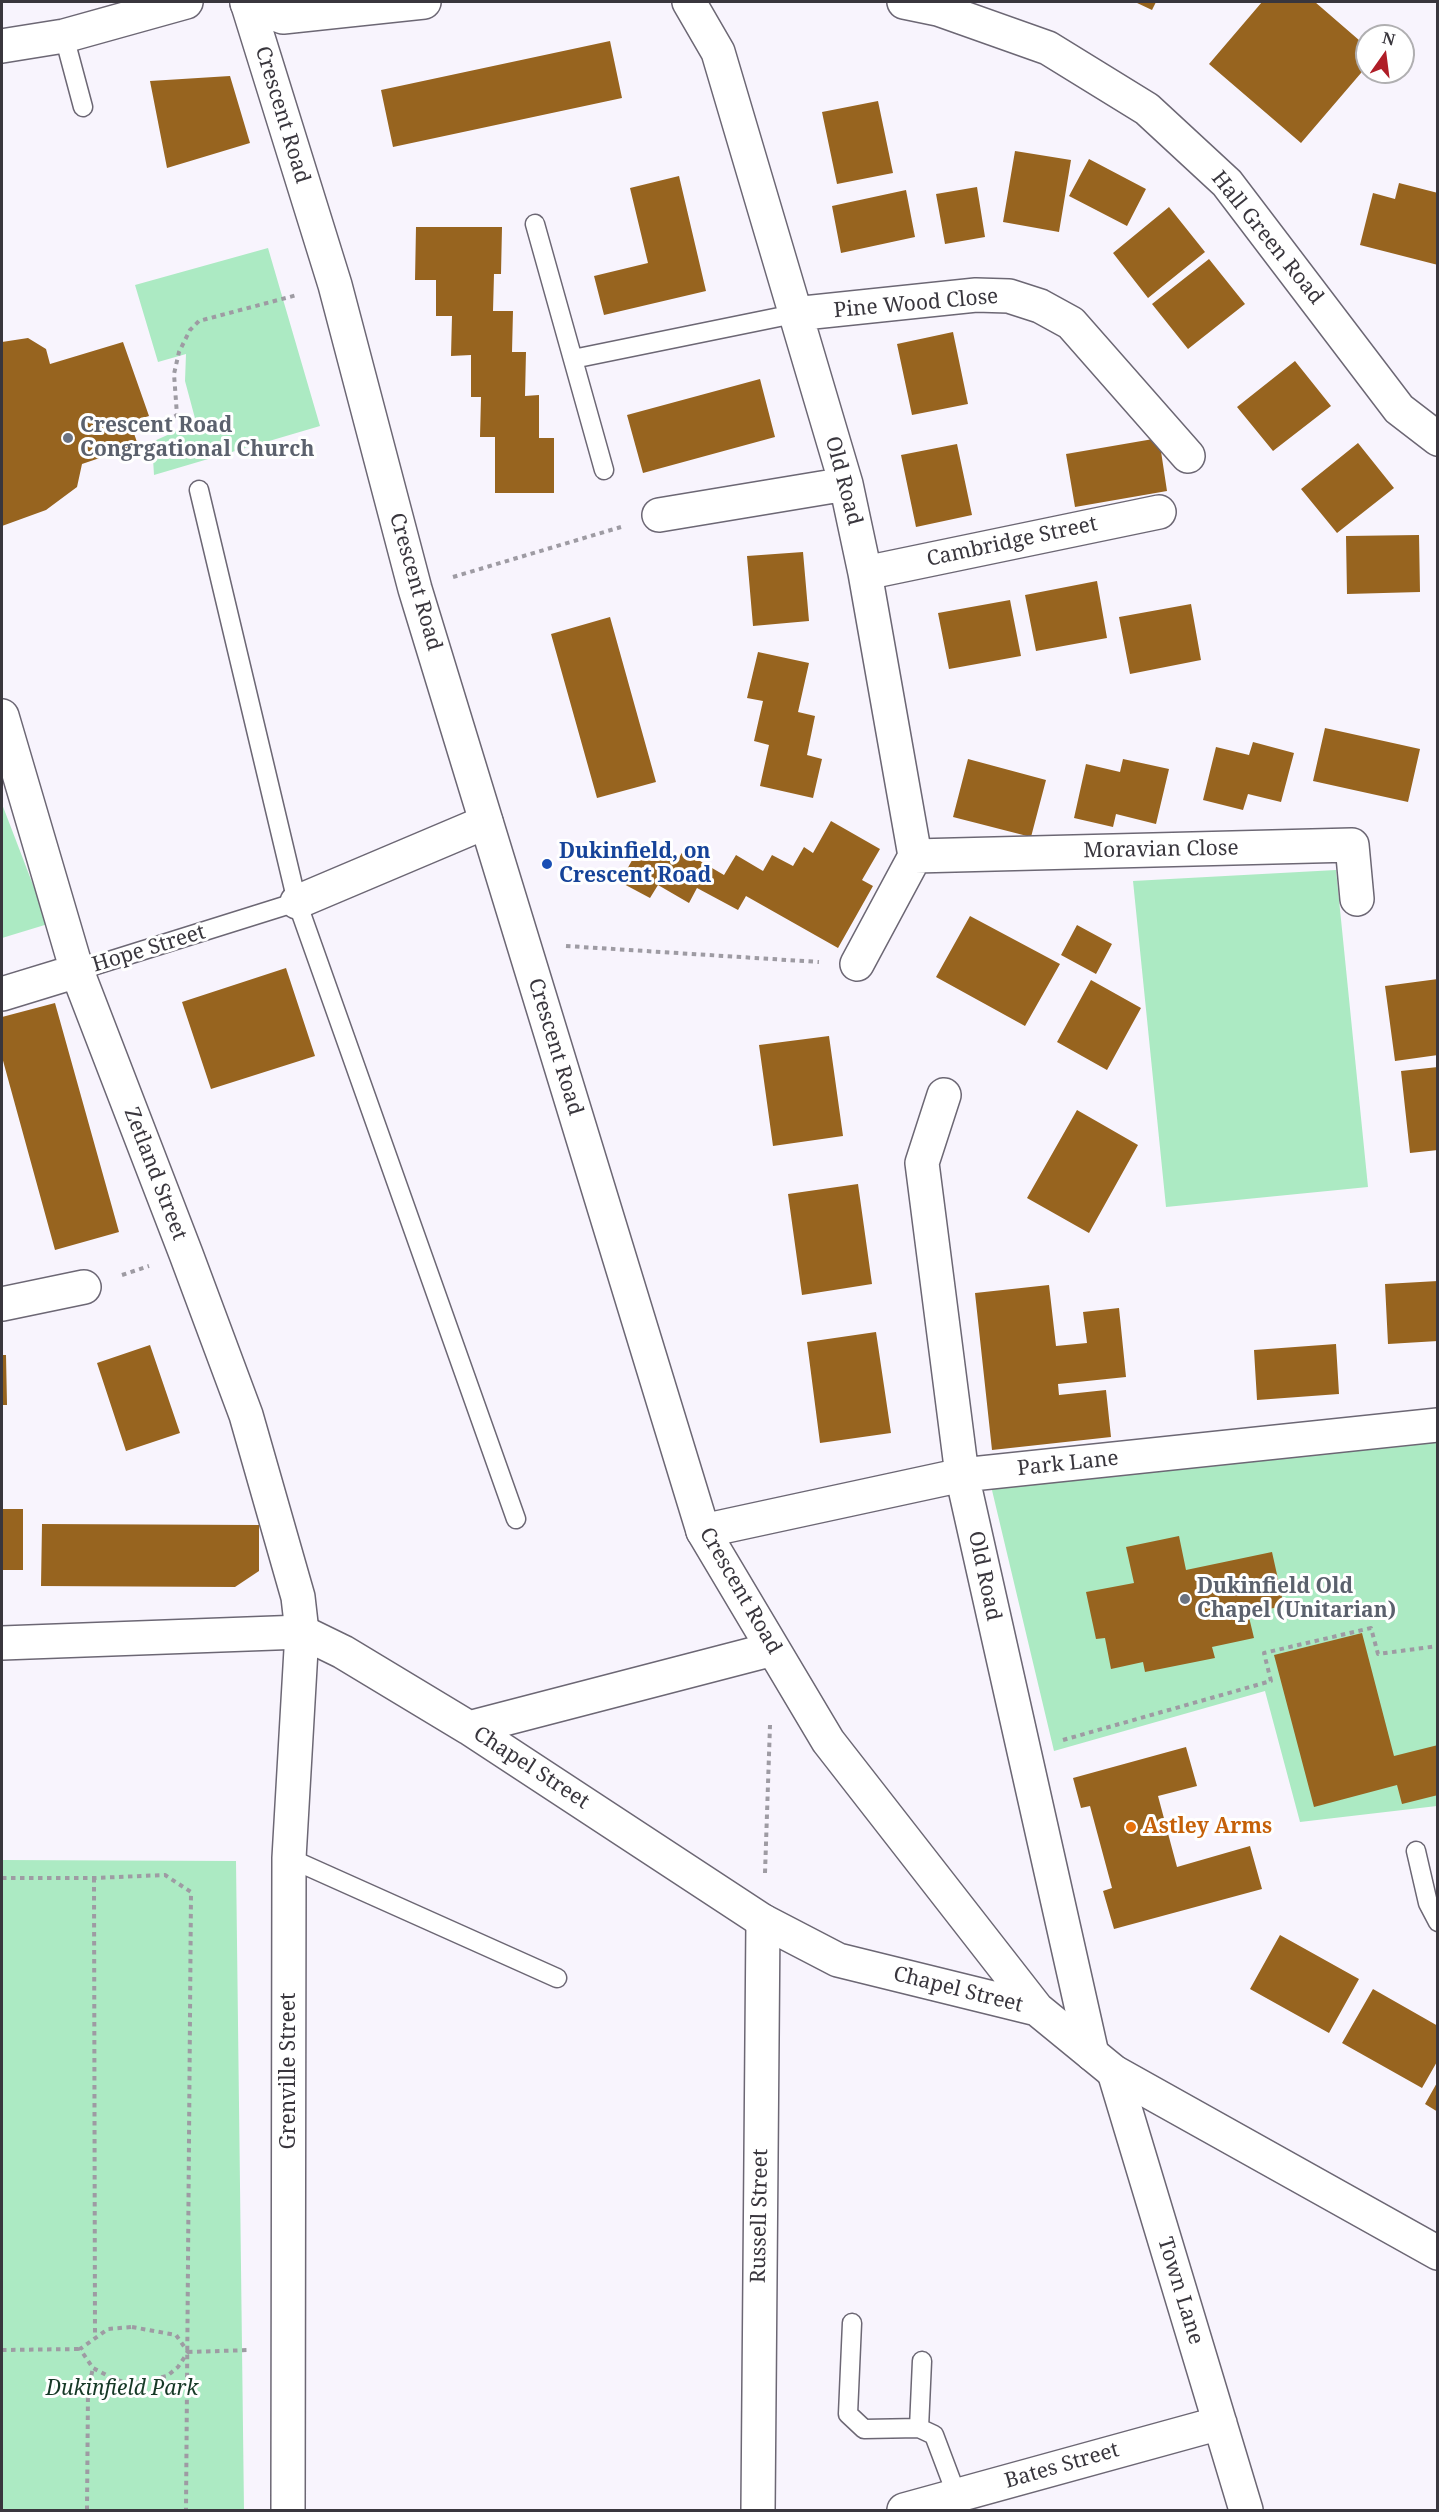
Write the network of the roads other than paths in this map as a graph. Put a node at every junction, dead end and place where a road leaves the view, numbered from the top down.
1 (186, 2) edge
2 (245, 2) edge
3 (424, 2) edge
4 (689, 2) edge
5 (904, 2) edge
6 (64, 36) junction
7 (2, 46) edge
8 (82, 107) dead end
9 (535, 224) dead end
10 (794, 314) junction
11 (573, 359) junction
12 (1437, 439) edge
13 (1188, 456) dead end
14 (604, 470) dead end
15 (846, 484) junction
16 (199, 490) dead end
17 (1159, 512) dead end
18 (659, 515) road end
19 (865, 573) junction
20 (2, 717) edge
21 (486, 822) junction
22 (915, 856) junction
23 (1357, 899) dead end
24 (297, 903) junction
25 (857, 964) road end
26 (77, 971) junction
27 (2, 994) edge
28 (944, 1095) dead end
29 (84, 1287) road end
30 (2, 1304) edge
31 (1437, 1425) edge
32 (962, 1475) junction
33 (516, 1519) dead end
34 (703, 1532) junction
35 (302, 1632) junction
36 (2, 1643) edge
37 (773, 1649) junction
38 (469, 1728) junction
39 (1416, 1851) dead end
40 (289, 1858) junction
41 (763, 1921) junction
42 (1437, 1922) edge
43 (557, 1978) dead end
44 (1037, 2009) junction
45 (1103, 2063) junction
46 (1437, 2253) edge
47 (852, 2323) dead end
48 (922, 2361) dead end
49 (1220, 2422) junction
50 (919, 2428) junction
51 (957, 2496) junction
52 (288, 2511) edge
53 (758, 2511) edge
54 (904, 2511) edge
55 (1246, 2511) edge

1 - 6 street
2 - 3 street
2 - 21 street, Crescent Road
4 - 10 street, Old Road
5 - 12 street, Hall Green Road
6 - 7 street
6 - 8 lane
9 - 11 lane
10 - 11 lane
10 - 13 street, Pine Wood Close
10 - 15 street, Old Road
11 - 14 lane
15 - 18 street
15 - 19 street, Old Road
16 - 24 lane
17 - 19 street, Cambridge Street
19 - 22 street, Old Road
20 - 26 street, Zetland Street
21 - 24 street
21 - 34 street, Crescent Road
22 - 23 street, Moravian Close
22 - 25 street
24 - 26 lane, Hope Street
24 - 33 lane
26 - 27 street, Hope Street
26 - 35 street, Zetland Street
28 - 32 street, Old Road
29 - 30 street
31 - 32 street, Park Lane
32 - 34 street, Park Lane
32 - 45 street, Old Road
34 - 37 street, Crescent Road
35 - 36 street, Chapel Street
35 - 38 street, Chapel Street
35 - 40 street, Grenville Street
37 - 38 street
37 - 44 street, Crescent Road
38 - 41 street, Chapel Street
39 - 42 lane
40 - 43 lane
40 - 52 street, Grenville Street
41 - 44 street, Chapel Street
41 - 53 street, Russell Street
44 - 45 street
45 - 46 street
45 - 49 street, Town Lane
47 - 50 lane
48 - 50 lane
49 - 51 street, Bates Street
49 - 55 street, Town Lane
50 - 51 lane
51 - 54 street, Bates Street

